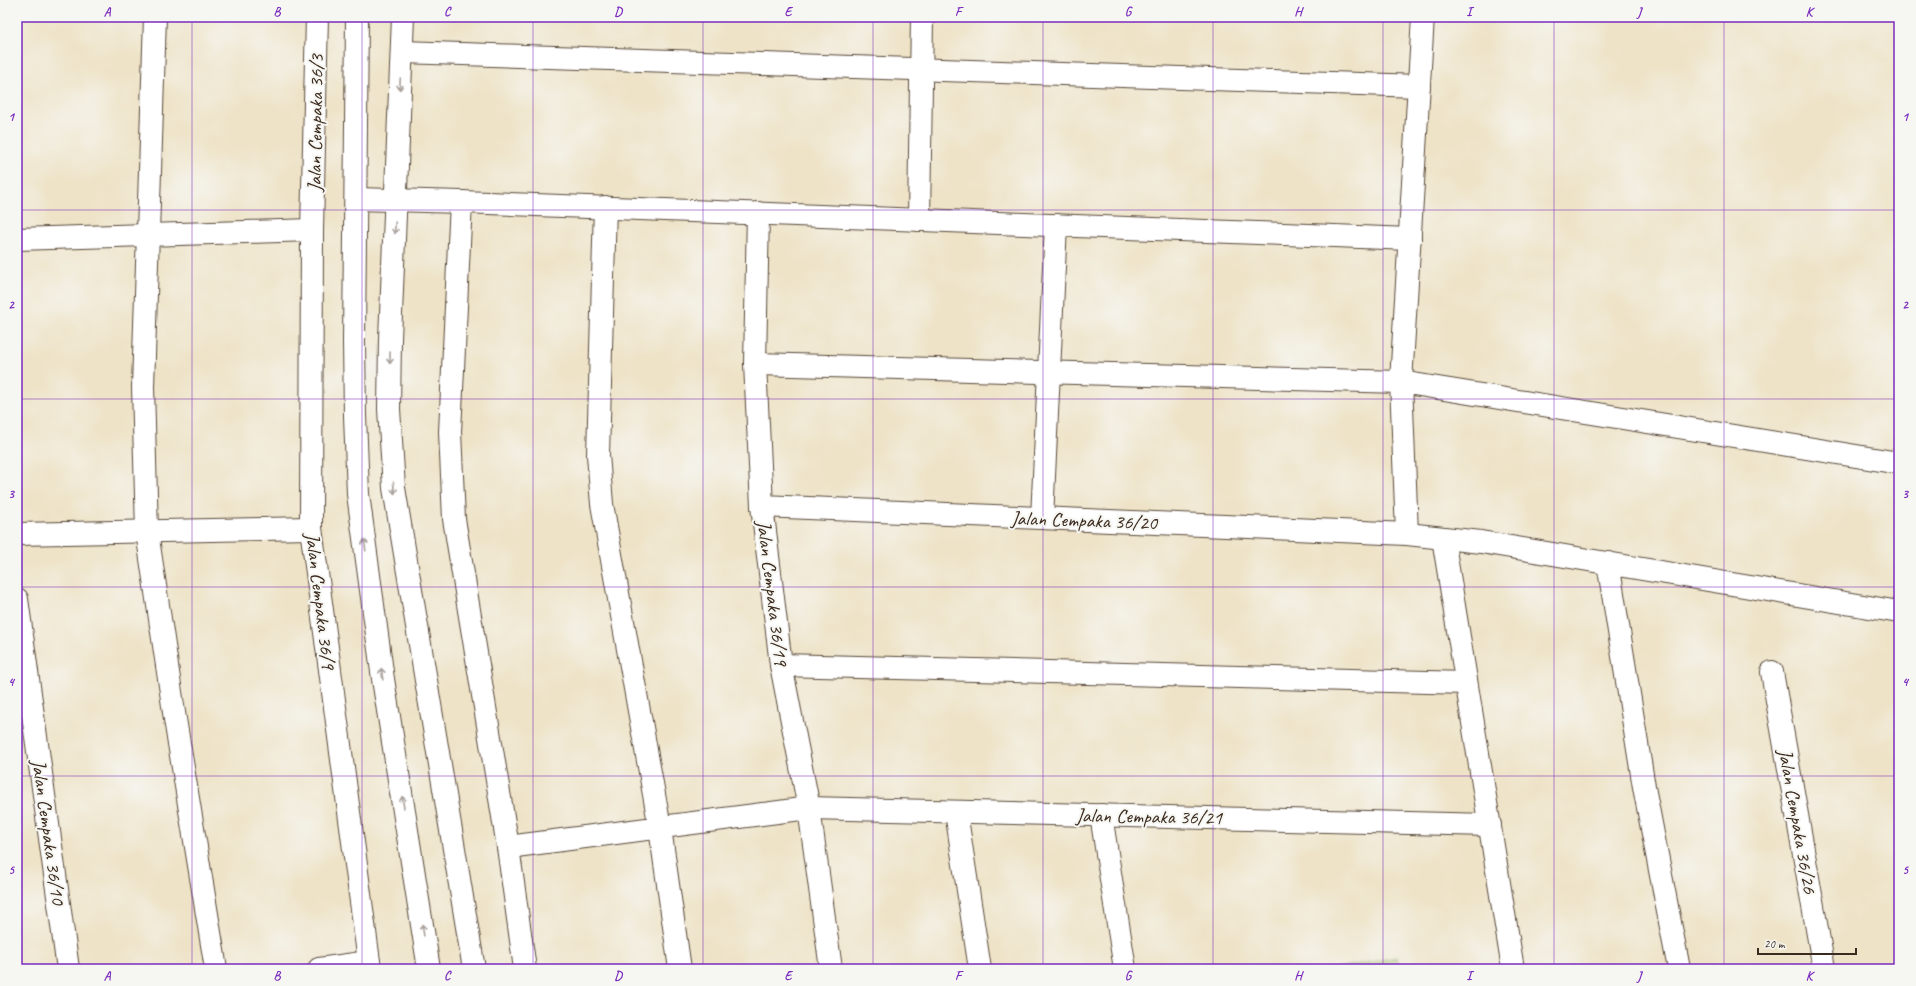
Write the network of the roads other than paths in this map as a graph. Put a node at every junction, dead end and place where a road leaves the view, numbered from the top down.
1 (155, 17) edge
2 (317, 17) edge
3 (357, 17) edge
4 (403, 17) edge
5 (922, 17) edge
6 (1423, 17) edge
7 (402, 52) junction
8 (921, 70) junction
9 (1419, 86) junction
10 (396, 199) junction
11 (357, 200) junction
12 (461, 202) junction
13 (606, 207) junction
14 (758, 213) junction
15 (919, 220) junction
16 (1056, 225) junction
17 (312, 230) junction
18 (147, 235) junction
19 (17, 239) edge
20 (1410, 239) junction
21 (755, 364) junction
22 (1049, 372) junction
23 (1401, 382) junction
24 (1899, 463) edge
25 (762, 506) junction
26 (1042, 518) junction
27 (311, 528) junction
28 (147, 532) junction
29 (17, 534) edge
30 (1407, 534) junction
31 (1443, 538) junction
32 (1608, 564) junction
33 (17, 599) edge
34 (1899, 612) edge
35 (781, 665) junction
36 (1772, 672) dead end
37 (1466, 683) junction
38 (809, 808) junction
39 (956, 812) junction
40 (1102, 815) junction
41 (1490, 825) junction
42 (660, 828) junction
43 (508, 847) junction
44 (370, 965) edge
45 (68, 969) edge
46 (216, 969) edge
47 (319, 969) edge
48 (429, 969) edge
49 (474, 969) edge
50 (525, 969) edge
51 (680, 969) edge
52 (831, 969) edge
53 (980, 969) edge
54 (1125, 969) edge
55 (1513, 969) edge
56 (1679, 969) edge
57 (1824, 969) edge

1 - 18 street
2 - 17 street, Jalan Cempaka 36/3
3 - 11 street
4 - 7 street
5 - 8 street
6 - 9 street
7 - 8 street
7 -> 10 street
8 - 9 street
8 - 15 street
9 - 20 street
10 - 11 street
10 - 12 street
10 -> 49 street
48 -> 11 street
12 - 13 street
12 - 43 street
13 - 14 street
13 - 42 street
14 - 15 street
14 - 21 street, Jalan Cempaka 36/19
15 - 16 street
16 - 20 street
16 - 22 street
17 - 18 street
17 - 27 street, Jalan Cempaka 36/9
18 - 19 street
18 - 28 street
20 - 23 street
21 - 22 street
21 - 25 street, Jalan Cempaka 36/19
22 - 23 street
22 - 26 street
23 - 24 street
23 - 30 street
25 - 26 street, Jalan Cempaka 36/20
25 - 35 street, Jalan Cempaka 36/19
26 - 30 street, Jalan Cempaka 36/20
27 - 28 street
27 - 44 street, Jalan Cempaka 36/9
28 - 29 street
28 - 46 street
30 - 31 street, Jalan Cempaka 36/20
31 - 32 street, Jalan Cempaka 36/20
31 - 37 street
32 - 34 street, Jalan Cempaka 36/20
32 - 56 street
33 - 45 street, Jalan Cempaka 36/10
35 - 37 street
35 - 38 street, Jalan Cempaka 36/19
36 - 57 street, Jalan Cempaka 36/26
37 - 41 street
38 - 39 street, Jalan Cempaka 36/21
38 - 42 street, Jalan Cempaka 36/21
38 - 52 street, Jalan Cempaka 36/19
39 - 40 street, Jalan Cempaka 36/21
39 - 53 street
40 - 41 street, Jalan Cempaka 36/21
40 - 54 street
41 - 55 street
42 - 43 street, Jalan Cempaka 36/21
42 - 51 street
43 - 50 street
44 - 47 street

